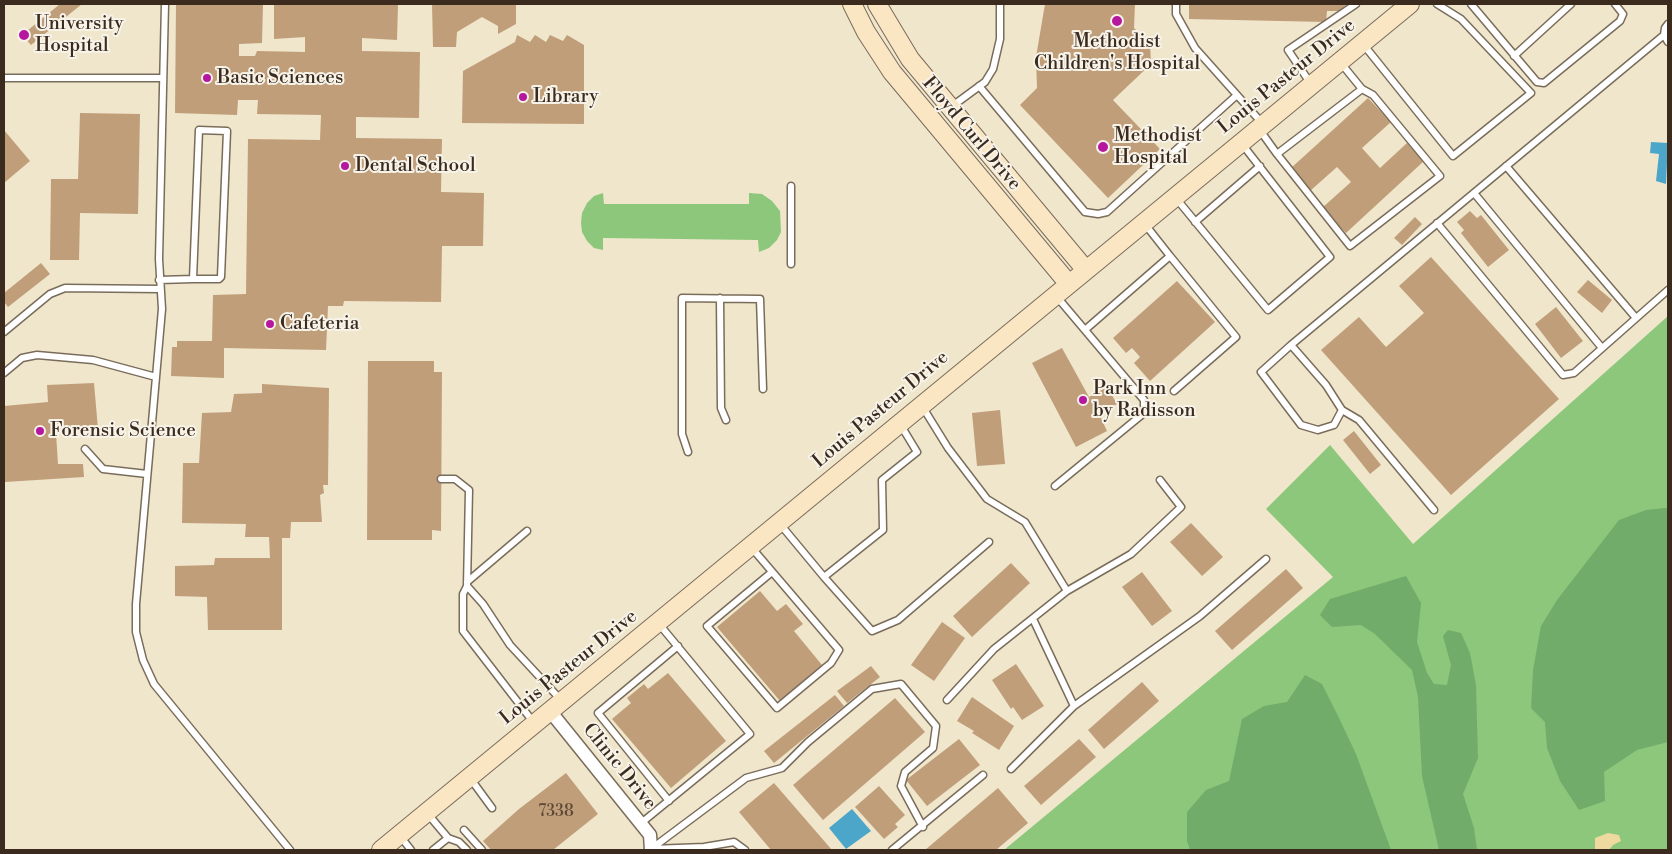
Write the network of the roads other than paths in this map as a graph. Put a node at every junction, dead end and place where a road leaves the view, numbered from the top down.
1 (164, 4) edge
2 (852, 4) edge
3 (877, 4) edge
4 (1000, 4) edge
5 (1176, 4) edge
6 (1356, 4) edge
7 (1410, 4) edge
8 (1437, 4) edge
9 (1471, 4) edge
10 (1571, 4) edge
11 (1615, 4) edge
12 (1668, 24) edge
13 (1664, 35) junction
14 (1668, 42) edge
15 (1362, 43) junction
16 (1514, 56) junction
17 (1340, 61) junction
18 (4, 78) edge
19 (162, 78) junction
20 (1311, 84) junction
21 (979, 86) junction
22 (1362, 89) junction
23 (1237, 95) junction
24 (950, 108) junction
25 (1260, 126) junction
26 (1240, 142) junction
27 (1277, 154) junction
28 (1260, 166) junction
29 (1506, 166) junction
30 (791, 186) dead end
31 (1474, 193) junction
32 (1174, 196) junction
33 (1143, 222) junction
34 (1195, 222) junction
35 (1437, 223) junction
36 (1170, 256) junction
37 (791, 264) dead end
38 (1085, 269) junction
39 (160, 280) junction
40 (193, 280) junction
41 (160, 288) junction
42 (1061, 289) junction
43 (1668, 290) edge
44 (720, 298) junction
45 (1636, 318) junction
46 (1086, 329) junction
47 (4, 332) edge
48 (1291, 344) junction
49 (1602, 348) junction
50 (4, 373) edge
51 (156, 377) junction
52 (763, 389) dead end
53 (1174, 391) dead end
54 (921, 405) junction
55 (1342, 410) junction
56 (726, 420) dead end
57 (900, 423) junction
58 (85, 449) dead end
59 (688, 452) dead end
60 (147, 474) junction
61 (441, 479) dead end
62 (1160, 480) dead end
63 (1055, 486) dead end
64 (1434, 510) dead end
65 (779, 522) junction
66 (527, 531) dead end
67 (989, 542) dead end
68 (750, 546) junction
69 (1266, 559) dead end
70 (772, 572) junction
71 (824, 577) junction
72 (467, 584) junction
73 (1067, 591) junction
74 (1033, 619) junction
75 (658, 622) junction
76 (678, 646) junction
77 (947, 700) dead end
78 (556, 706) junction
79 (1074, 706) junction
80 (535, 724) junction
81 (1011, 769) dead end
82 (983, 776) dead end
83 (470, 777) junction
84 (669, 801) junction
85 (492, 808) dead end
86 (427, 812) junction
87 (640, 824) junction
88 (923, 827) junction
89 (464, 830) dead end
90 (399, 835) junction
91 (448, 838) junction
92 (290, 850) edge
93 (381, 850) edge
94 (411, 850) edge
95 (434, 850) edge
96 (466, 850) edge
97 (482, 850) edge
98 (652, 850) edge
99 (745, 850) edge
100 (892, 850) edge

1 - 19 lane
2 - 42 street, Floyd Curl Drive
3 - 24 street, Floyd Curl Drive
4 - 21 lane
5 - 23 lane
6 - 20 lane
7 - 15 street, Louis Pasteur Drive
8 - 15 lane
9 - 16 lane
10 - 16 lane
11 - 16 lane
12 - 13 lane
13 - 14 lane
13 - 29 lane
15 - 17 street, Louis Pasteur Drive
17 - 20 street, Louis Pasteur Drive
17 - 22 lane
18 - 19 lane
19 - 39 lane
20 - 25 street, Louis Pasteur Drive
21 - 23 lane
21 - 24 lane
22 - 27 lane
22 - 27 lane
23 - 25 lane
24 - 38 street, Floyd Curl Drive
25 - 26 street, Louis Pasteur Drive
25 - 27 lane
26 - 28 lane
26 - 32 street, Louis Pasteur Drive
28 - 34 lane
28 - 34 lane
29 - 31 lane
29 - 45 lane
30 - 37 lane
31 - 35 lane
31 - 49 lane
32 - 33 street, Louis Pasteur Drive
32 - 34 lane
33 - 36 lane
33 - 38 street, Louis Pasteur Drive
35 - 48 lane
35 - 49 lane
36 - 46 lane
36 - 53 lane
38 - 42 street, Louis Pasteur Drive
39 - 40 lane
39 - 41 lane
40 - 40 lane
41 - 47 lane
41 - 51 lane
42 - 46 lane
42 - 54 street, Louis Pasteur Drive
43 - 45 lane
44 - 52 lane
44 - 56 lane
44 - 59 lane
45 - 49 lane
46 - 63 lane
48 - 55 lane
48 - 55 lane
50 - 51 lane
51 - 60 lane
54 - 57 street, Louis Pasteur Drive
54 - 73 lane
55 - 64 lane
57 - 65 street, Louis Pasteur Drive
57 - 71 lane
58 - 60 lane
60 - 92 lane
61 - 72 lane
62 - 73 lane
65 - 68 street, Louis Pasteur Drive
65 - 71 lane
66 - 72 lane
67 - 71 lane
68 - 70 lane
68 - 75 street, Louis Pasteur Drive
69 - 79 lane
70 - 70 lane
72 - 78 lane
72 - 80 lane
73 - 74 lane
74 - 77 lane
74 - 79 lane
75 - 76 lane
75 - 78 street, Louis Pasteur Drive
76 - 84 lane
76 - 84 lane
78 - 80 street, Louis Pasteur Drive
78 - 87 street, Clinic Drive
79 - 81 lane
80 - 83 street, Louis Pasteur Drive
82 - 88 lane
83 - 85 lane
83 - 86 street, Louis Pasteur Drive
84 - 87 lane
86 - 90 street, Louis Pasteur Drive
86 - 91 lane
87 - 98 street, Clinic Drive
88 - 98 lane
88 - 100 lane
89 - 97 lane
90 - 93 street, Louis Pasteur Drive
90 - 94 lane
91 - 95 lane
91 - 96 lane
98 - 99 lane

